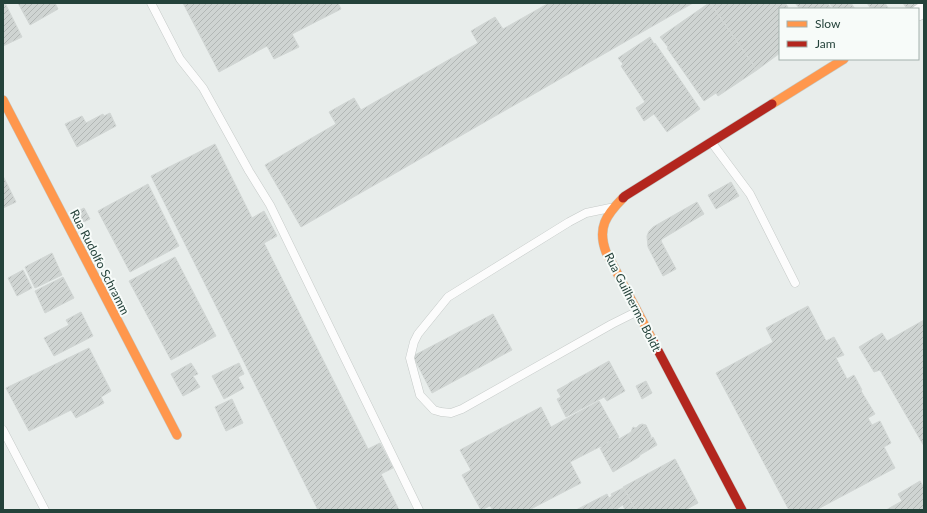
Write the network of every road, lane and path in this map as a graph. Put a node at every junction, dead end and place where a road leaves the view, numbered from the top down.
1 (151, 3) edge
2 (842, 60) edge
3 (3, 100) edge
4 (712, 142) junction
5 (614, 207) junction
6 (795, 283) dead end
7 (637, 312) junction
8 (3, 430) edge
9 (177, 435) dead end
10 (45, 510) edge
11 (419, 510) edge
12 (742, 510) edge

1 - 11 lane
2 - 4 street, Rua Guilherme Boldt
3 - 9 street, Rua Rudolfo Schramm
4 - 5 street, Rua Guilherme Boldt
4 - 6 lane
5 - 7 street, Rua Guilherme Boldt
5 - 7 lane
7 - 12 street, Rua Guilherme Boldt
8 - 10 lane

